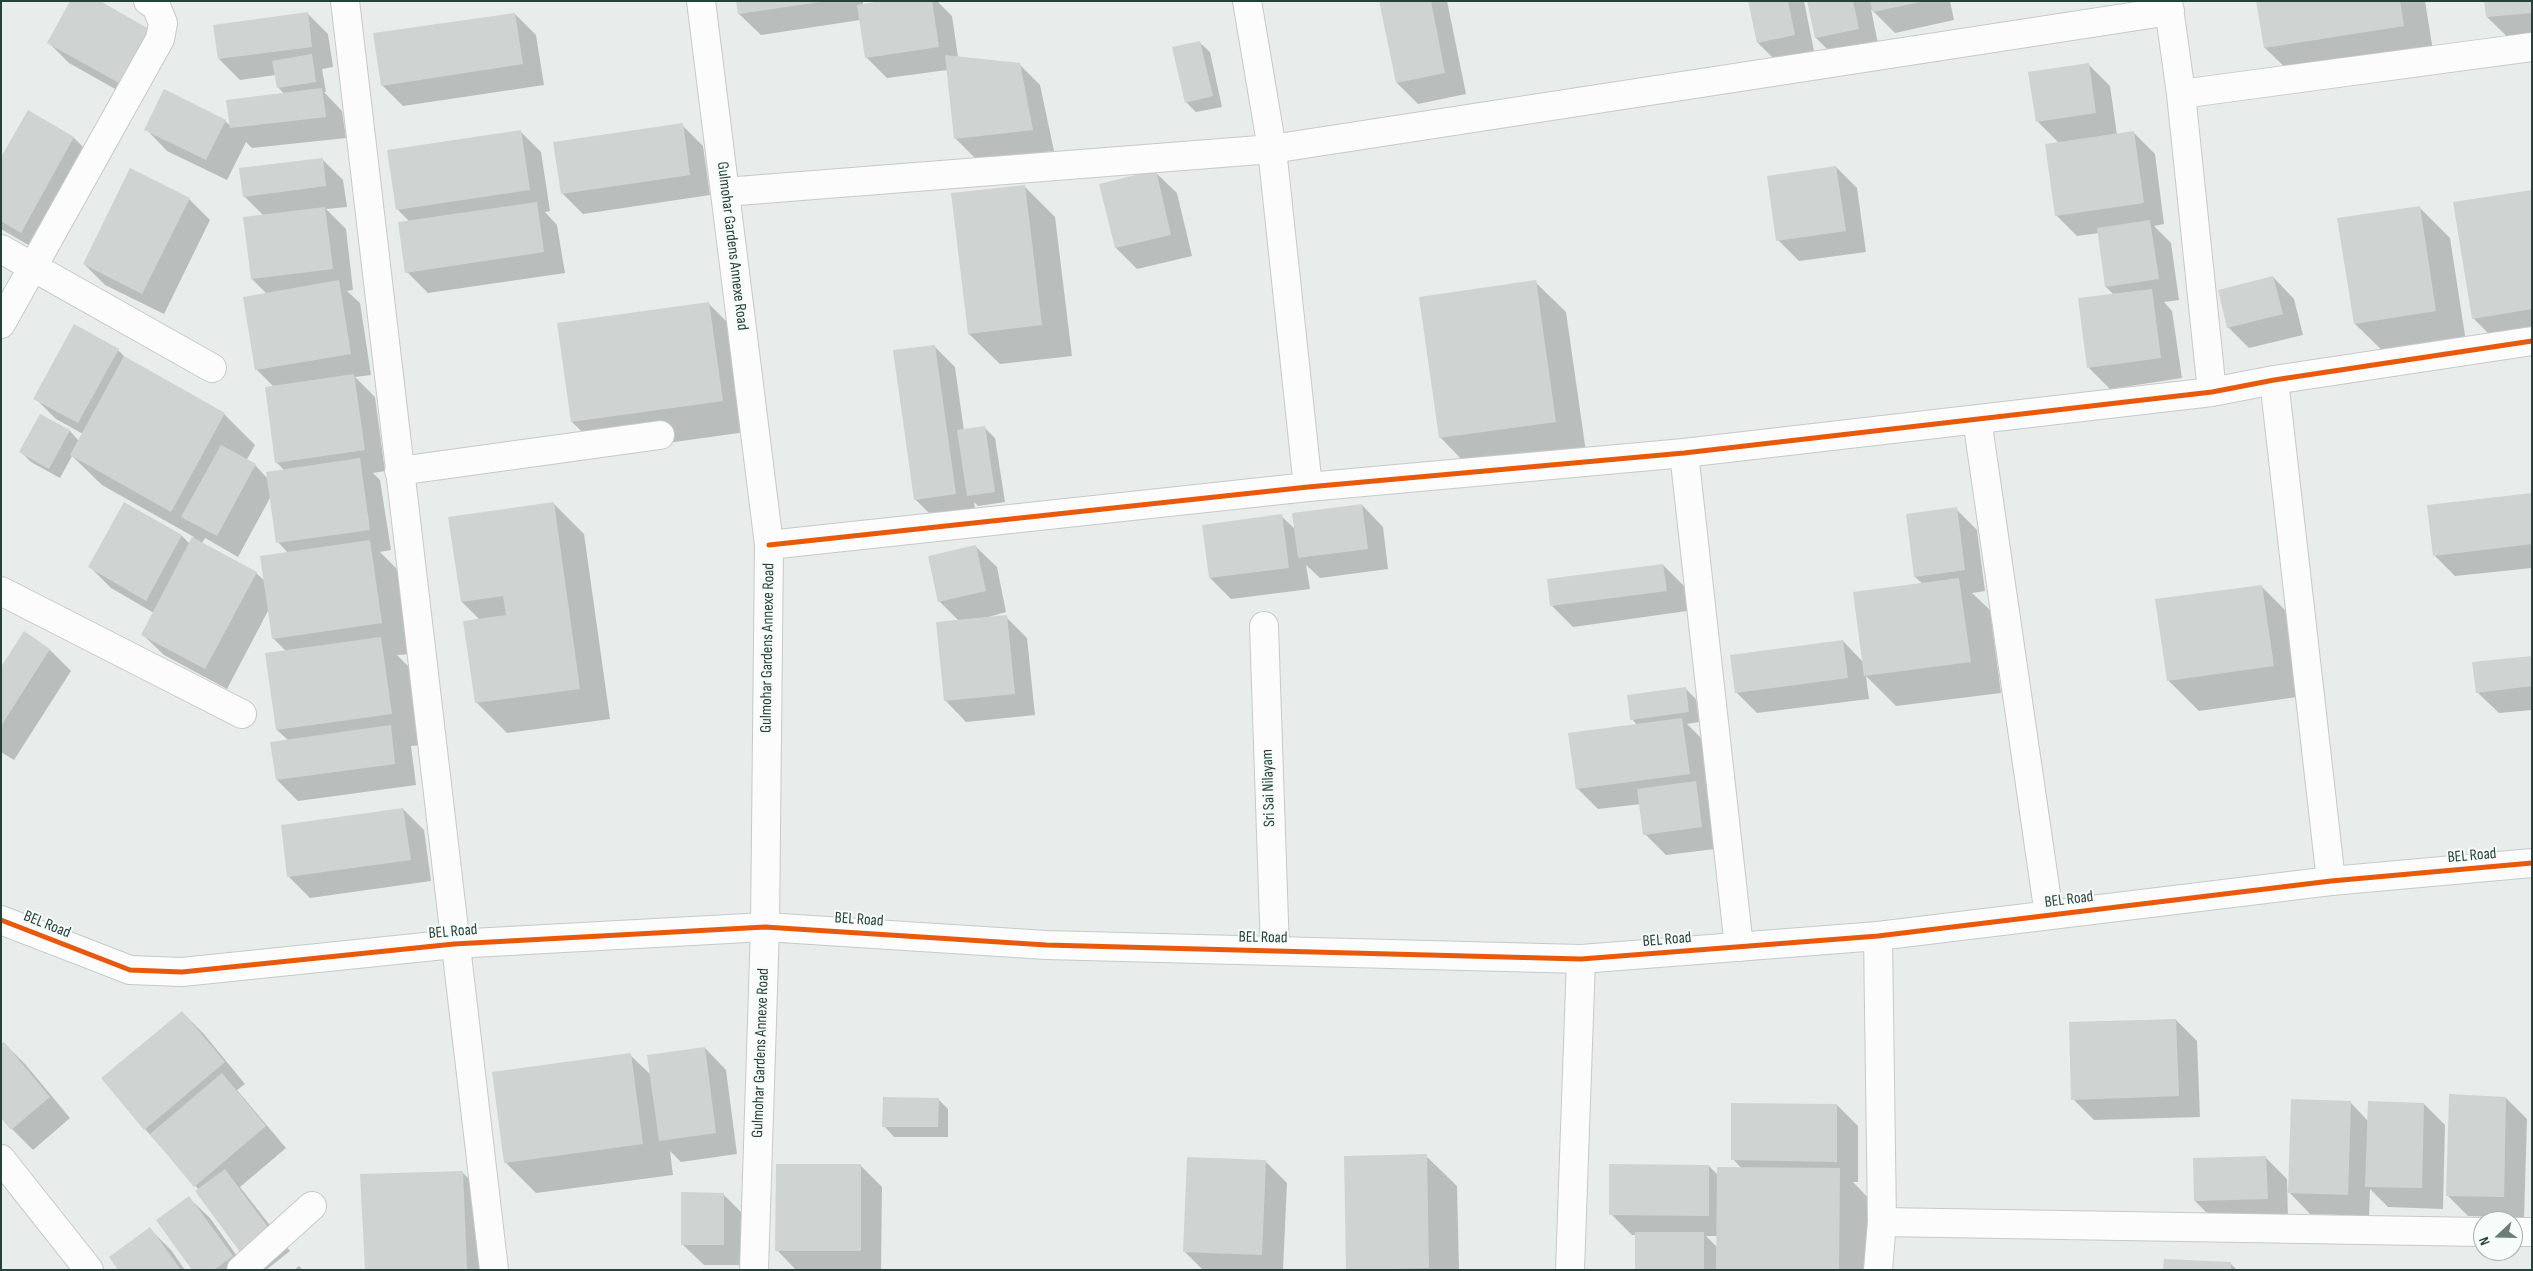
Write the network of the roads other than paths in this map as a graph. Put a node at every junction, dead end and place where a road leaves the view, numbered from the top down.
1 (148, 1) edge
2 (344, 1) edge
3 (701, 1) edge
4 (1247, 1) edge
5 (2169, 6) edge
6 (2532, 47) edge
7 (2182, 94) junction
8 (1272, 150) junction
9 (725, 192) junction
10 (1, 250) edge
11 (33, 267) junction
12 (1, 324) edge
13 (2532, 341) edge
14 (212, 368) dead end
15 (2274, 380) junction
16 (2212, 392) junction
17 (1977, 419) junction
18 (660, 435) dead end
19 (1684, 452) junction
20 (399, 471) junction
21 (1308, 487) junction
22 (770, 545) junction
23 (1, 591) edge
24 (1264, 626) dead end
25 (242, 714) dead end
26 (2532, 863) edge
27 (2330, 881) junction
28 (2049, 915) junction
29 (1, 920) edge
30 (766, 927) junction
31 (1878, 936) junction
32 (454, 944) junction
33 (1739, 947) junction
34 (1275, 951) junction
35 (1581, 959) junction
36 (1, 1159) edge
37 (312, 1206) dead end
38 (1882, 1222) junction
39 (2473, 1232) edge
40 (89, 1270) edge
41 (241, 1270) edge
42 (494, 1270) edge
43 (754, 1270) edge
44 (1570, 1270) edge
45 (1878, 1270) edge

1 - 11 street
2 - 20 street
3 - 9 street, Gulmohar Gardens Annexe Road
4 - 8 street
5 - 7 street
5 - 8 street
6 - 7 street
7 - 16 street
8 - 9 street
8 - 21 street
9 - 22 street, Gulmohar Gardens Annexe Road
10 - 11 street
11 - 12 street
11 - 14 street
13 - 15 street
15 - 16 street
15 - 27 street
16 - 17 street
17 - 19 street
17 - 28 street
18 - 20 street
19 - 21 street
19 - 33 street
20 - 32 street
21 - 22 street
22 - 30 street, Gulmohar Gardens Annexe Road
23 - 25 street
24 - 34 street, Sri Sai Nilayam
26 - 27 street, BEL Road
27 - 28 street, BEL Road
28 - 31 street, BEL Road
29 - 32 street, BEL Road
30 - 32 street, BEL Road
30 - 34 street, BEL Road
30 - 43 street, Gulmohar Gardens Annexe Road
31 - 33 street, BEL Road
31 - 38 street
32 - 42 street
33 - 35 street, BEL Road
34 - 35 street, BEL Road
35 - 44 street
36 - 40 street
37 - 41 street
38 - 39 street
38 - 45 street

